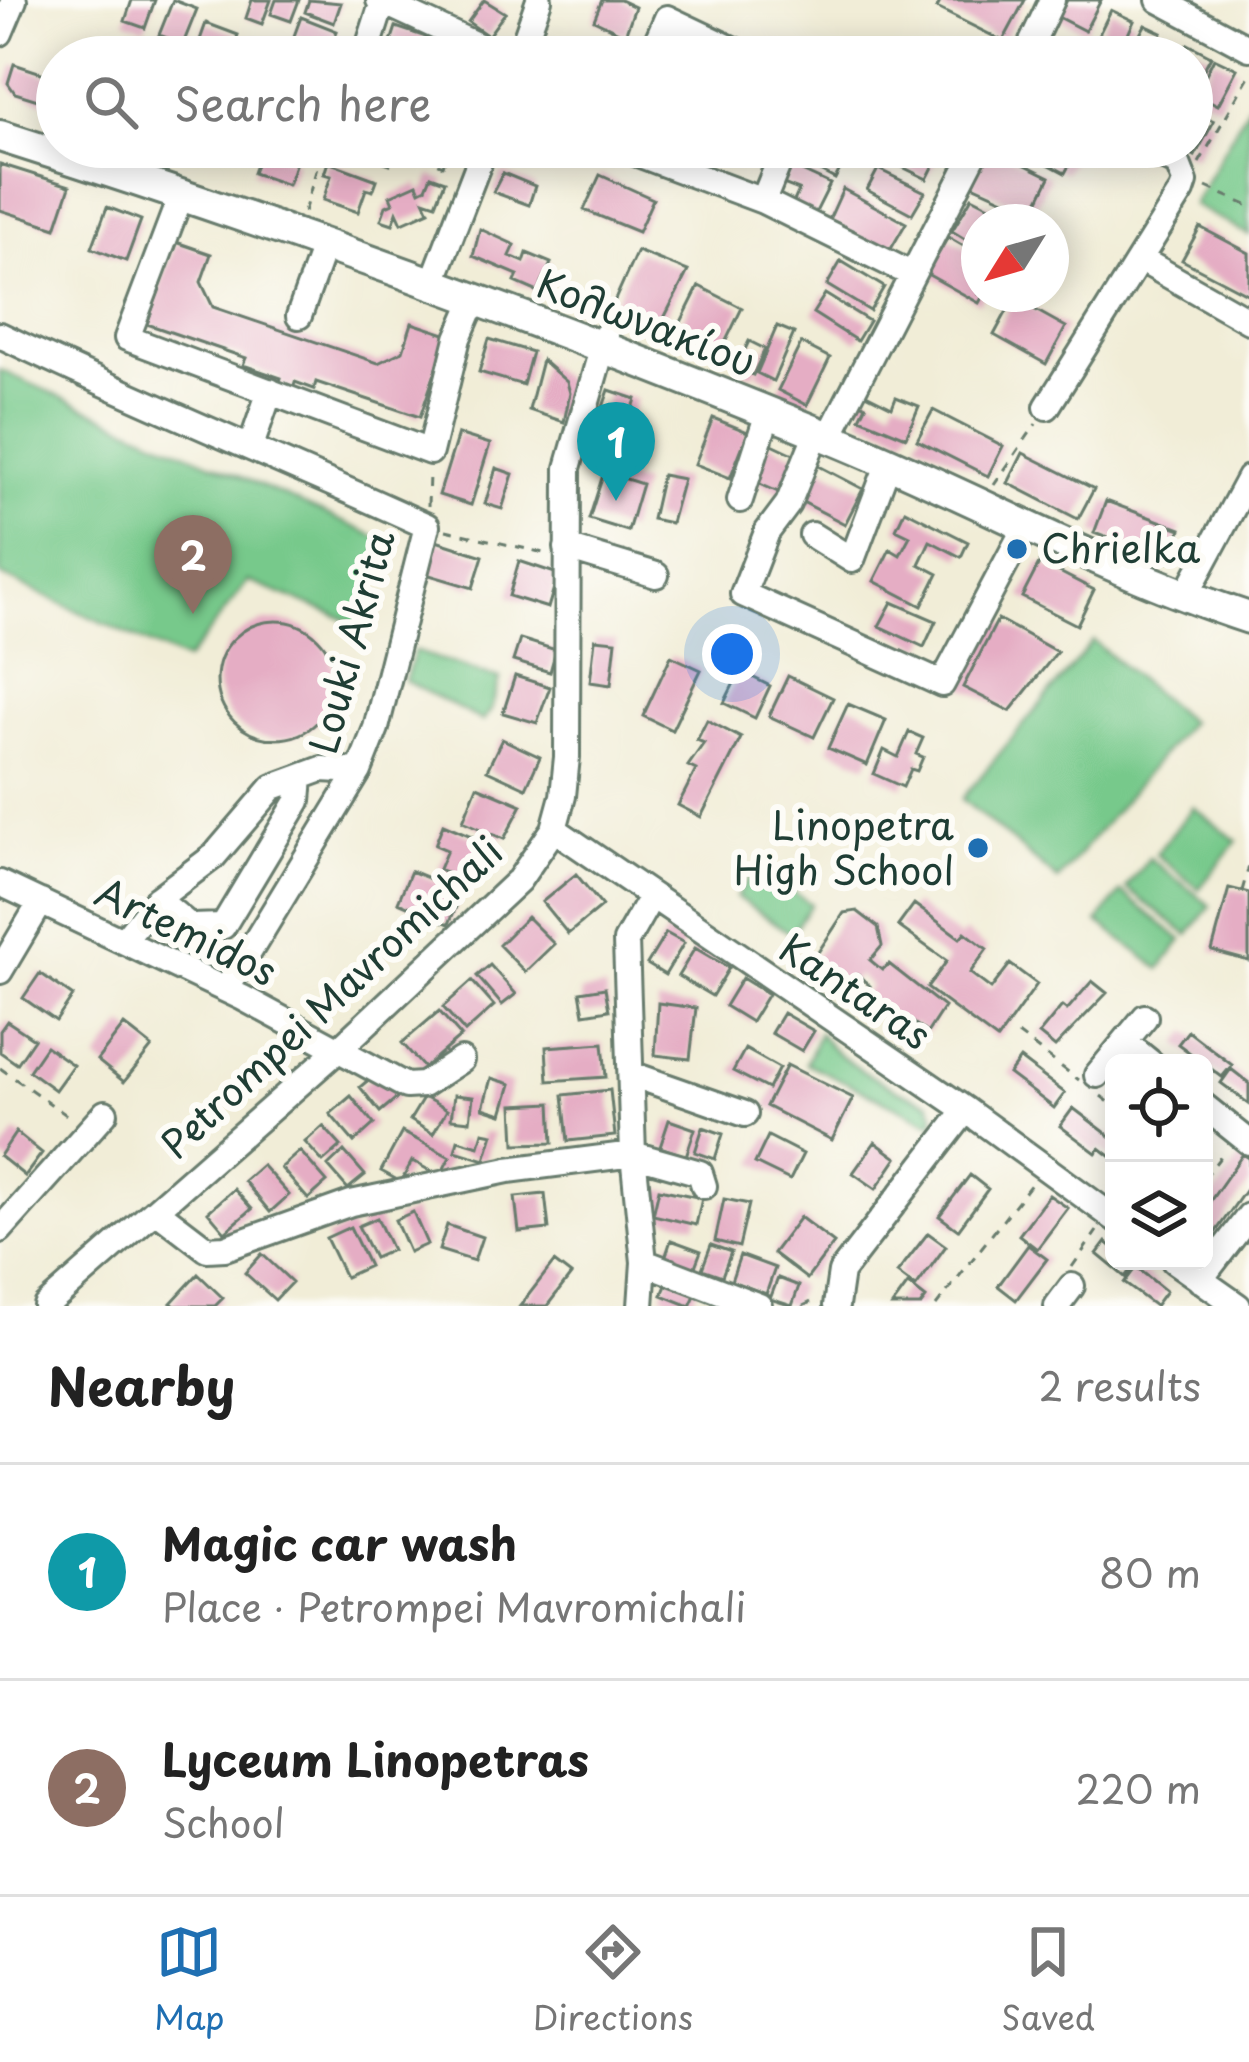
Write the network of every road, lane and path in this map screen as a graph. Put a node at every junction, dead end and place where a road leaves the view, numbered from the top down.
1 (539, 0) edge
2 (1052, 0) edge
3 (1159, 0) edge
4 (381, 1) edge
5 (10, 2) edge
6 (0, 34) edge
7 (371, 36) edge
8 (457, 36) edge
9 (526, 36) edge
10 (659, 36) edge
11 (705, 36) edge
12 (1035, 36) edge
13 (1249, 48) edge
14 (1249, 76) edge
15 (0, 124) edge
16 (36, 136) edge
17 (1213, 136) edge
18 (0, 137) edge
19 (36, 149) edge
20 (91, 168) edge
21 (131, 168) edge
22 (317, 168) edge
23 (477, 168) edge
24 (676, 168) edge
25 (777, 168) edge
26 (967, 168) edge
27 (1180, 168) edge
28 (1193, 168) edge
29 (1185, 182) junction
30 (180, 198) junction
31 (764, 201) junction
32 (1249, 206) edge
33 (300, 225) junction
34 (325, 246) junction
35 (1140, 259) junction
36 (911, 274) junction
37 (435, 278) junction
38 (476, 298) junction
39 (299, 316) dead end
40 (1249, 321) edge
41 (0, 335) edge
42 (604, 341) junction
43 (270, 391) junction
44 (1047, 407) joint
45 (768, 412) junction
46 (827, 430) junction
47 (251, 446) junction
48 (430, 452) junction
49 (889, 462) junction
50 (1249, 478) edge
51 (988, 495) junction
52 (740, 500) dead end
53 (427, 526) junction
54 (1026, 526) junction
55 (812, 535) dead end
56 (567, 553) junction
57 (656, 575) dead end
58 (1189, 589) junction
59 (1249, 599) edge
60 (1249, 618) edge
61 (359, 771) junction
62 (300, 777) junction
63 (554, 829) junction
64 (1249, 866) edge
65 (0, 883) edge
66 (1242, 891) dead end
67 (651, 897) junction
68 (157, 899) junction
69 (41, 902) junction
70 (123, 941) junction
71 (0, 971) edge
72 (226, 990) junction
73 (1145, 1017) dead end
74 (1018, 1034) dead end
75 (1125, 1042) junction
76 (339, 1048) junction
77 (1140, 1054) edge
78 (461, 1060) dead end
79 (630, 1067) junction
80 (0, 1068) edge
81 (1097, 1075) dead end
82 (1105, 1099) edge
83 (742, 1103) dead end
84 (966, 1111) junction
85 (1213, 1113) edge
86 (97, 1122) joint
87 (1244, 1138) edge
88 (633, 1154) junction
89 (1213, 1167) edge
90 (1044, 1168) junction
91 (704, 1186) dead end
92 (156, 1210) junction
93 (1105, 1211) edge
94 (1249, 1216) edge
95 (1105, 1224) edge
96 (0, 1230) edge
97 (644, 1262) junction
98 (1186, 1270) edge
99 (1200, 1280) junction
100 (1065, 1296) edge
101 (54, 1304) edge
102 (641, 1306) edge
103 (759, 1306) edge
104 (836, 1306) edge
105 (936, 1306) edge
106 (1238, 1306) edge

1 - 9 street
2 - 12 street
3 - 13 street
4 - 7 street
4 - 8 street
5 - 6 street
10 - 11 street
14 - 17 path
15 - 16 main road
18 - 19 main road, Κολωνακίου
20 - 30 main road, Κολωνακίου
21 - 33 main road, Κολωνακίου
22 - 33 path
23 - 37 street
24 - 31 street
25 - 31 street
26 - 36 street
27 - 29 street
28 - 29 path
29 - 32 path
29 - 35 street
30 - 34 main road, Κολωνακίου
30 - 43 street
31 - 36 street
33 - 37 main road, Κολωνακίου
34 - 37 main road, Κολωνακίου
34 - 39 street
35 - 40 street
35 - 44 street
36 - 46 street
37 - 38 main road, Κολωνακίου
37 - 42 main road, Κολωνακίου
38 - 42 main road, Κολωνακίου
38 - 48 street
41 - 47 street, Louki Akrita
42 - 45 main road, Κολωνακίου
42 - 46 main road, Κολωνακίου
42 - 56 street, Petrompei Mavromichali
43 - 47 street
43 - 48 street
44 - 51 path
45 - 46 main road, Κολωνακίου
45 - 52 street
46 - 49 main road, Κολωνακίου
46 - 51 main road, Κολωνακίου
46 - 54 street
47 - 53 street, Louki Akrita
48 - 53 path
49 - 54 main road, Κολωνακίου
49 - 55 street
50 - 58 street
51 - 58 main road, Κολωνακίου
53 - 56 path
53 - 61 street, Louki Akrita
54 - 58 main road, Κολωνακίου
56 - 57 street
56 - 63 street, Petrompei Mavromichali
58 - 59 main road, Κολωνακίου
58 - 60 main road, Κολωνακίου
61 - 62 street
61 - 72 street, Louki Akrita
62 - 68 street
62 - 68 street
63 - 67 street, Kantaras
63 - 76 street, Petrompei Mavromichali
64 - 66 path
65 - 69 street, Artemidos
67 - 79 street
67 - 84 street, Kantaras
68 - 70 street
69 - 70 street, Artemidos
69 - 71 street
70 - 72 street, Artemidos
72 - 76 street, Artemidos
73 - 75 street
74 - 82 path
75 - 77 street
75 - 81 street
76 - 78 street, Artemidos
76 - 92 street, Petrompei Mavromichali
79 - 83 street
79 - 88 street
80 - 86 path
84 - 90 street, Kantaras
84 - 104 street
85 - 87 street
86 - 96 street
87 - 89 path
88 - 91 street
88 - 92 street
88 - 97 street
90 - 93 street, Kantaras
90 - 105 path
92 - 101 street, Petrompei Mavromichali
94 - 99 street
95 - 100 path
97 - 102 street
97 - 103 street
98 - 99 street
99 - 106 street

